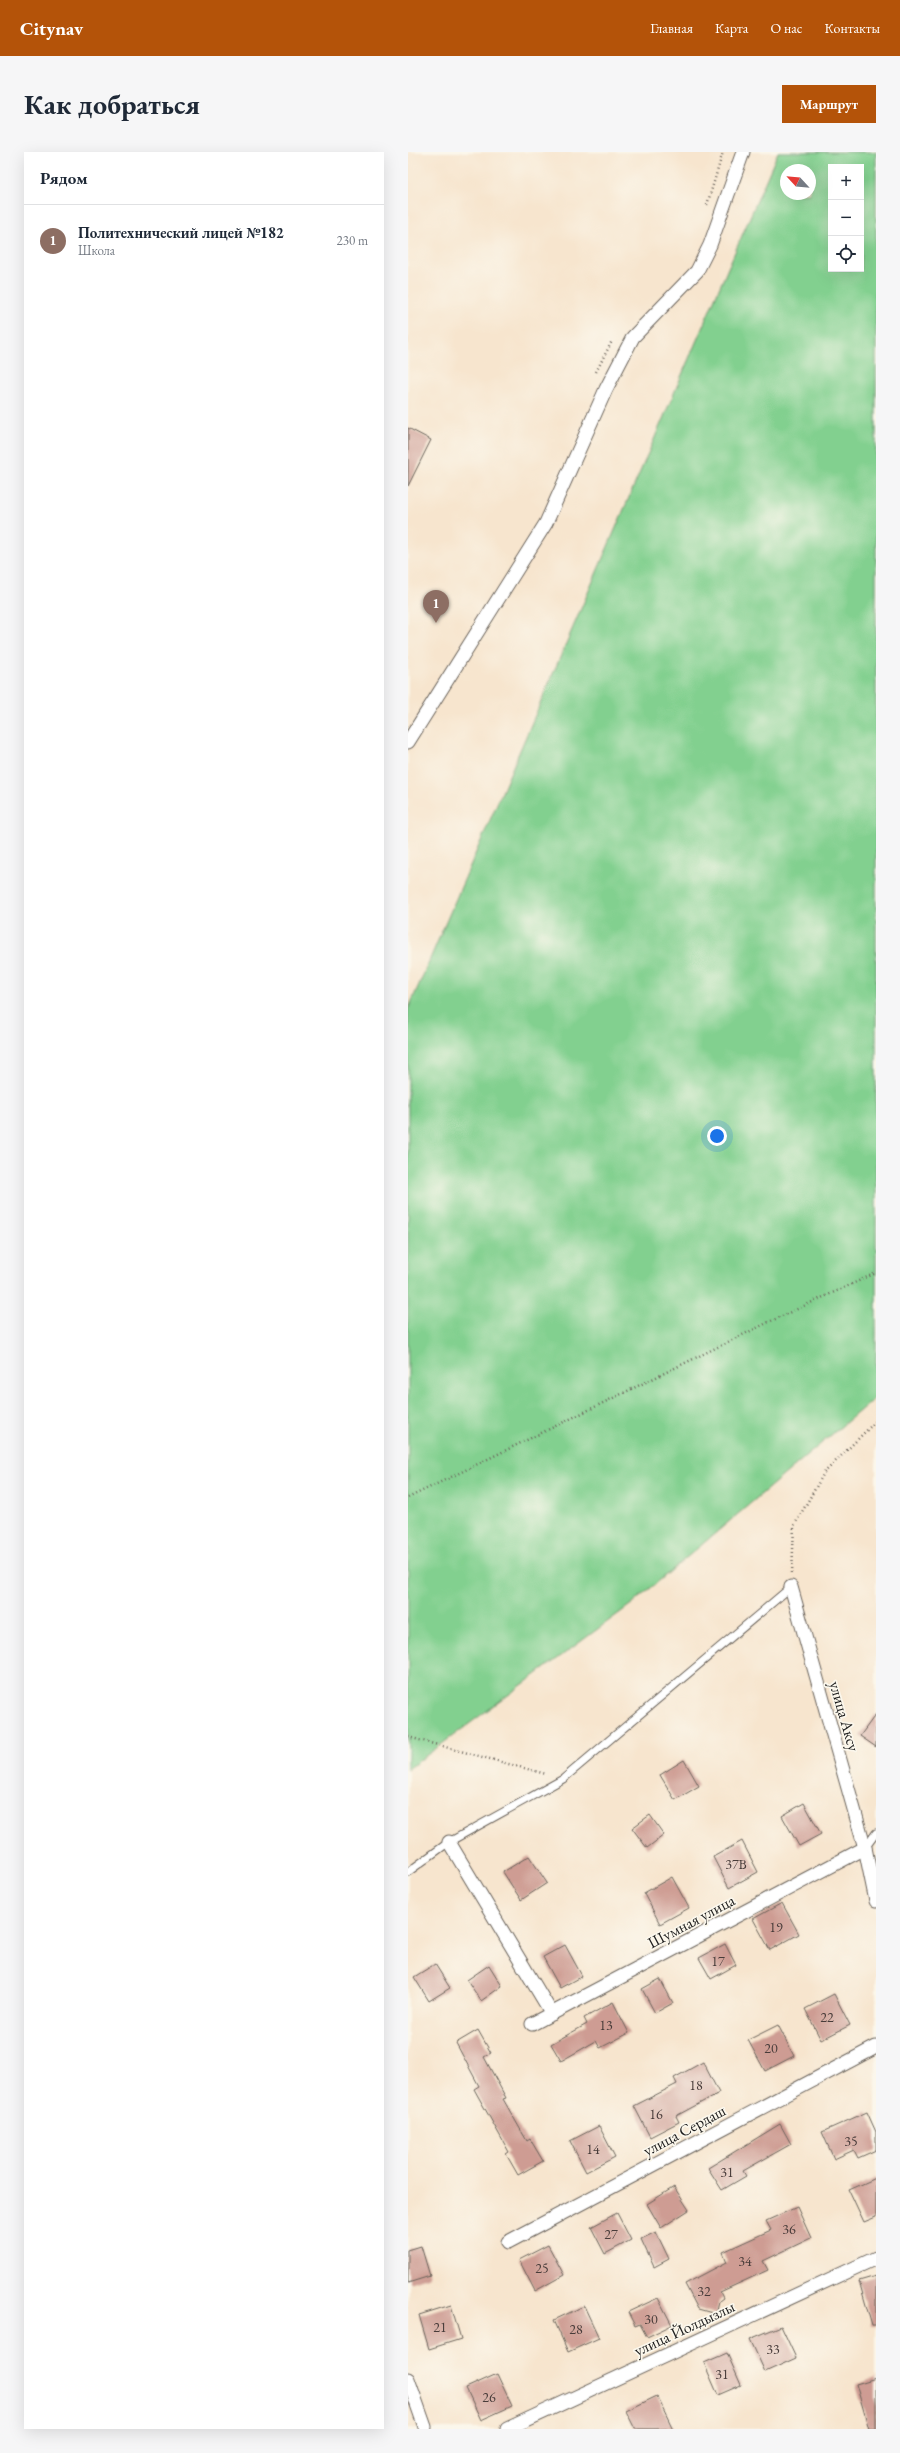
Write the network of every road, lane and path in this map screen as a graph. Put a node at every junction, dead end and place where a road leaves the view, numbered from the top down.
1 (744, 152) edge
2 (408, 742) edge
3 (876, 1273) edge
4 (876, 1421) edge
5 (408, 1498) edge
6 (791, 1588) junction
7 (408, 1737) edge
8 (563, 1779) junction
9 (876, 1833) edge
10 (449, 1842) junction
11 (865, 1848) junction
12 (408, 1872) edge
13 (876, 1901) edge
14 (552, 2014) junction
15 (532, 2024) dead end
16 (876, 2047) edge
17 (508, 2242) dead end
18 (876, 2258) edge
19 (408, 2379) edge
20 (425, 2428) edge
21 (507, 2429) edge

1 - 2 street
3 - 5 path
4 - 6 path
6 - 8 lane
6 - 11 street, улица Аксу
7 - 8 path
8 - 10 lane
9 - 11 lane
10 - 12 lane
10 - 14 street
11 - 13 street, улица Аксу
11 - 14 street, Шумная улица
14 - 15 street, Шумная улица
16 - 17 street, улица Сердаш
18 - 21 street, улица Йолдызлы
19 - 20 street

